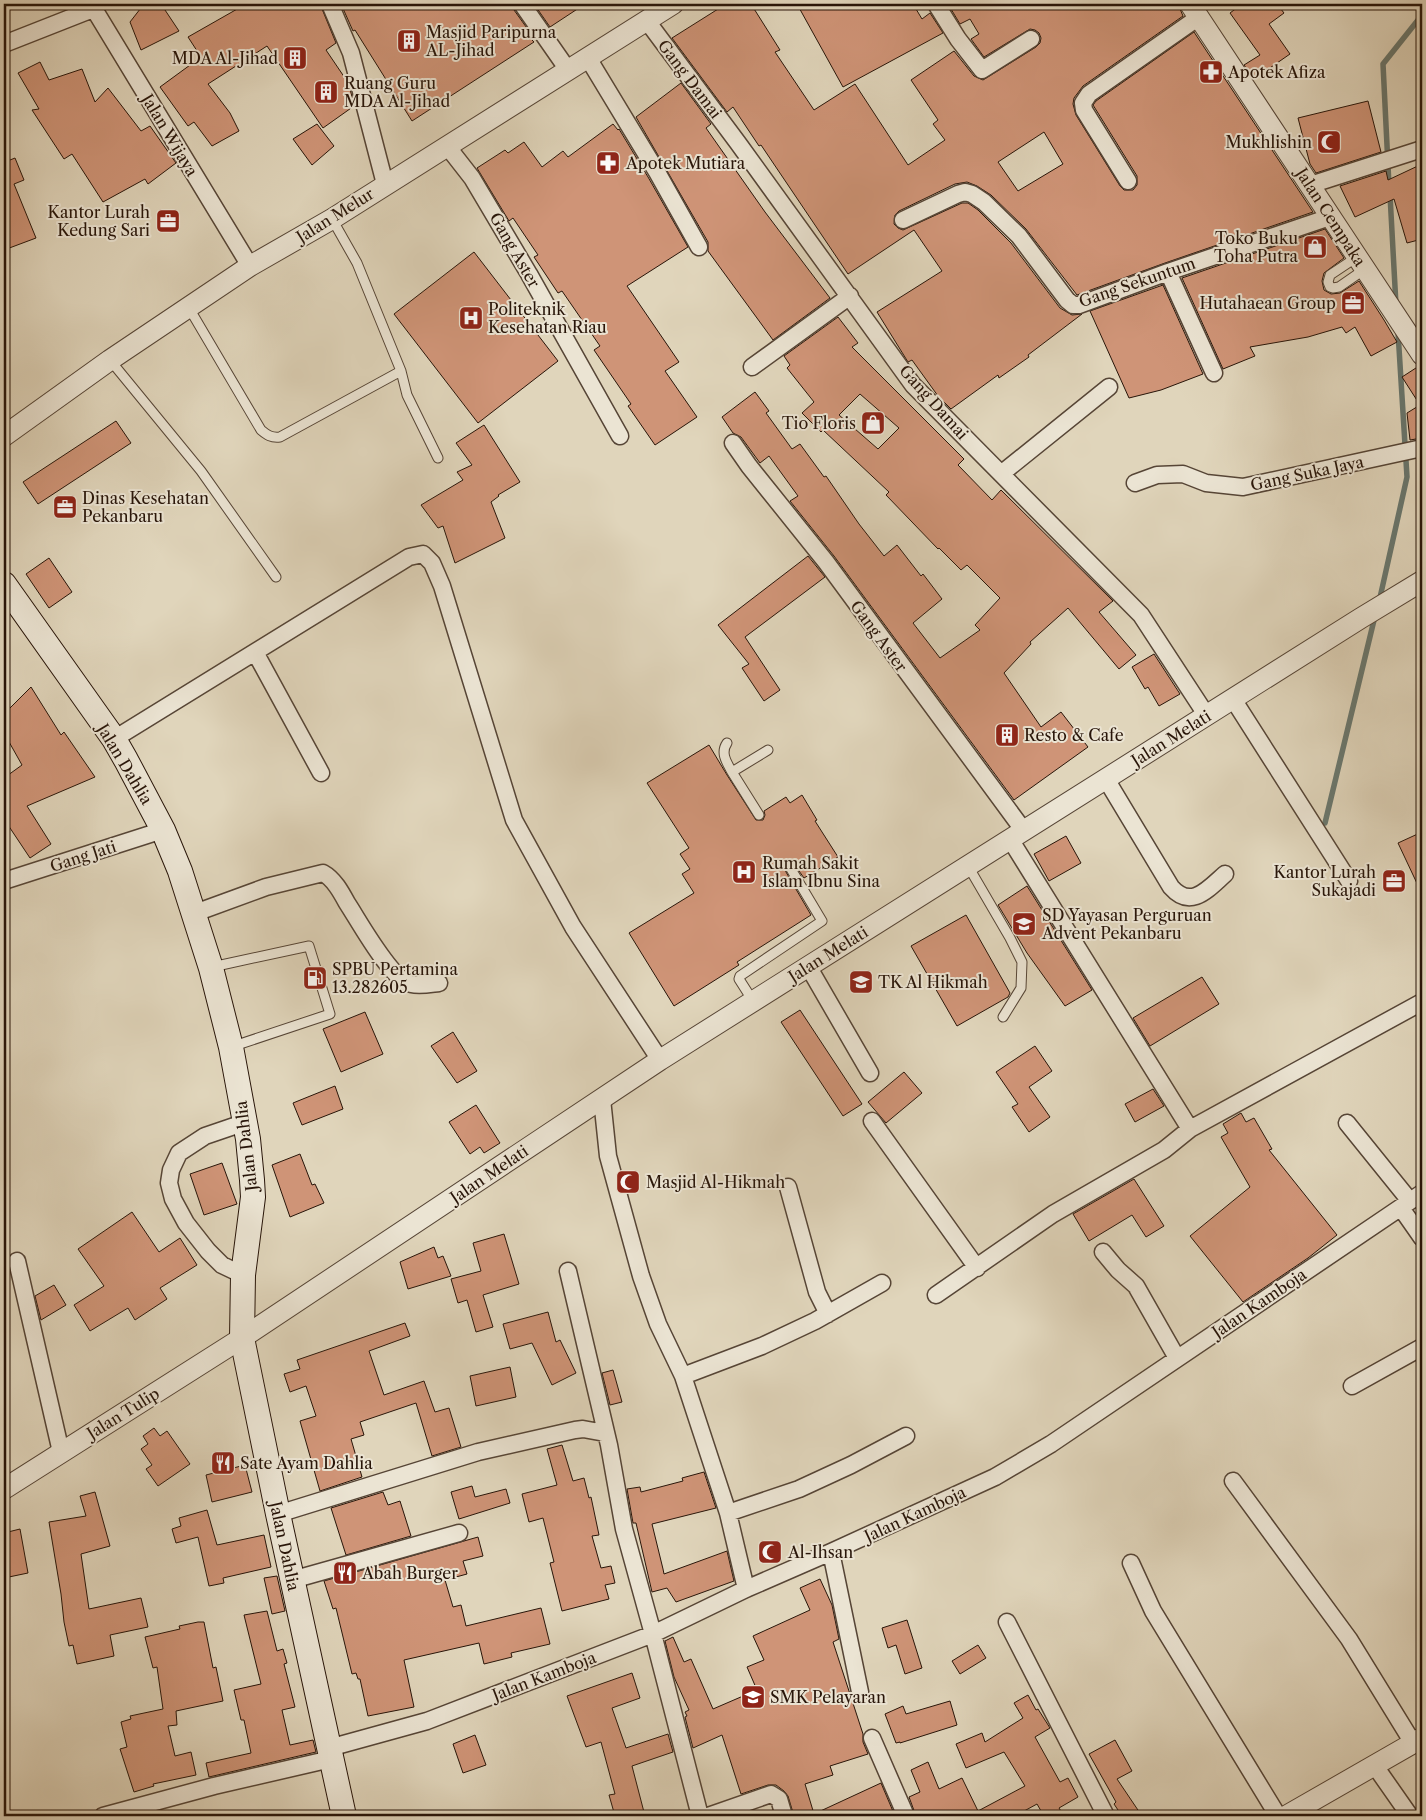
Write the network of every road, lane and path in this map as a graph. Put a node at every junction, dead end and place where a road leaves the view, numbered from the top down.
1 (330, 4) edge
2 (522, 4) edge
3 (673, 4) edge
4 (936, 4) edge
5 (92, 6) edge
6 (1195, 10) edge
7 (647, 21) junction
8 (1031, 39) dead end
9 (4, 44) edge
10 (588, 58) junction
11 (568, 70) junction
12 (448, 146) junction
13 (1422, 149) edge
14 (1128, 181) dead end
15 (385, 184) junction
16 (1310, 184) junction
17 (1330, 217) junction
18 (332, 219) junction
19 (903, 220) dead end
20 (699, 247) dead end
21 (250, 266) junction
22 (1168, 272) junction
23 (850, 296) junction
24 (189, 308) junction
25 (1417, 347) edge
26 (110, 360) junction
27 (752, 367) dead end
28 (401, 371) junction
29 (1214, 373) dead end
30 (1109, 387) dead end
31 (4, 436) edge
32 (620, 436) dead end
33 (733, 443) dead end
34 (1417, 449) edge
35 (438, 458) dead end
36 (1001, 474) junction
37 (1135, 484) dead end
38 (276, 577) dead end
39 (4, 584) edge
40 (1418, 584) edge
41 (255, 652) junction
42 (1233, 699) junction
43 (1207, 716) junction
44 (114, 739) junction
45 (727, 743) dead end
46 (768, 750) dead end
47 (321, 772) dead end
48 (732, 772) junction
49 (1106, 778) junction
50 (759, 816) dead end
51 (163, 830) junction
52 (1017, 835) junction
53 (967, 866) junction
54 (791, 869) dead end
55 (1225, 874) dead end
56 (7, 875) edge
57 (1349, 881) dead end
58 (195, 913) junction
59 (808, 966) junction
60 (211, 968) junction
61 (439, 983) dead end
62 (753, 1001) junction
63 (1422, 1002) edge
64 (1002, 1017) dead end
65 (231, 1047) junction
66 (660, 1060) junction
67 (870, 1073) dead end
68 (602, 1099) junction
69 (872, 1121) dead end
70 (246, 1122) junction
71 (1347, 1123) dead end
72 (1190, 1129) junction
73 (788, 1187) dead end
74 (1411, 1200) edge
75 (1422, 1238) edge
76 (1103, 1252) dead end
77 (18, 1261) dead end
78 (977, 1268) junction
79 (568, 1271) dead end
80 (243, 1276) junction
81 (882, 1283) dead end
82 (936, 1295) dead end
83 (828, 1314) junction
84 (242, 1338) junction
85 (1422, 1347) edge
86 (1177, 1358) junction
87 (683, 1376) junction
88 (1352, 1386) dead end
89 (605, 1433) junction
90 (906, 1436) dead end
91 (62, 1452) junction
92 (1233, 1481) dead end
93 (4, 1489) edge
94 (728, 1513) junction
95 (278, 1514) junction
96 (459, 1533) dead end
97 (831, 1552) junction
98 (1131, 1563) dead end
99 (292, 1580) junction
100 (746, 1589) junction
101 (1007, 1622) dead end
102 (653, 1634) junction
103 (860, 1692) dead end
104 (872, 1738) dead end
105 (1418, 1740) edge
106 (330, 1754) junction
107 (1375, 1766) junction
108 (104, 1816) edge
109 (344, 1816) edge
110 (700, 1816) edge
111 (708, 1816) edge
112 (784, 1816) edge
113 (906, 1816) edge
114 (1106, 1816) edge
115 (1278, 1816) edge
116 (1286, 1816) edge
117 (1410, 1816) edge

1 - 15 street
2 - 11 street
3 - 7 street, Jalan Melur
4 - 8 street
5 - 9 street
5 - 21 street, Jalan Wijaya
6 - 14 street
6 - 16 street, Jalan Cempaka
7 - 10 street, Jalan Melur
7 - 23 street, Gang Damai
10 - 11 street, Jalan Melur
10 - 20 street
11 - 12 street, Jalan Melur
12 - 15 street, Jalan Melur
12 - 32 street, Gang Aster
13 - 16 street
15 - 18 street, Jalan Melur
16 - 17 street, Jalan Cempaka
17 - 22 street, Gang Sekuntum
17 - 25 street, Jalan Cempaka
18 - 21 street, Jalan Melur
18 - 28 lane
19 - 22 street, Gang Sekuntum
21 - 24 street, Jalan Melur
22 - 29 street
23 - 27 street
23 - 36 street, Gang Damai
24 - 26 street, Jalan Melur
24 - 28 lane
26 - 31 street, Jalan Melur
26 - 38 lane
28 - 35 lane
30 - 36 street
33 - 52 street, Gang Aster
34 - 37 street, Gang Suka Jaya
36 - 43 street, Gang Damai
39 - 44 main road, Jalan Dahlia
40 - 42 street, Jalan Melati
41 - 44 street
41 - 47 street
41 - 66 street
42 - 43 street, Jalan Melati
42 - 57 street
43 - 49 street, Jalan Melati
44 - 51 main road, Jalan Dahlia
45 - 48 lane
46 - 48 lane
48 - 50 lane
49 - 52 street, Jalan Melati
49 - 55 street
51 - 56 street, Gang Jati
51 - 58 main road, Jalan Dahlia
52 - 53 street, Jalan Melati
52 - 72 street, Gang Aster
53 - 59 street, Jalan Melati
53 - 64 lane
54 - 62 lane
58 - 60 main road, Jalan Dahlia
58 - 61 street
59 - 62 street, Jalan Melati
59 - 67 street
60 - 65 main road, Jalan Dahlia
60 - 65 lane
62 - 66 street, Jalan Melati
63 - 72 street
65 - 70 main road, Jalan Dahlia
66 - 68 street, Jalan Melati
68 - 84 street, Jalan Melati
68 - 87 street
69 - 78 street
70 - 80 main road, Jalan Dahlia
70 - 80 street
71 - 74 street
72 - 78 street
73 - 83 street
74 - 75 street
74 - 86 street, Jalan Kamboja
76 - 86 street
77 - 91 street
78 - 82 street
79 - 89 street
80 - 84 main road, Jalan Dahlia
81 - 83 street
83 - 87 street
84 - 91 street, Jalan Tulip
84 - 95 main road, Jalan Dahlia
85 - 88 street
86 - 97 street, Jalan Kamboja
87 - 94 street
89 - 95 street
89 - 102 street
90 - 94 street
91 - 93 street, Jalan Tulip
92 - 105 street
94 - 100 street
95 - 99 main road, Jalan Dahlia
96 - 99 street
97 - 100 street, Jalan Kamboja
97 - 103 street
98 - 115 street
99 - 106 main road, Jalan Dahlia
100 - 102 street, Jalan Kamboja
101 - 114 street
102 - 106 street, Jalan Kamboja
102 - 110 street
104 - 113 street
105 - 107 street
106 - 108 street, Jalan Kamboja
106 - 109 main road, Jalan Dahlia
107 - 116 street
107 - 117 street
111 - 112 street

